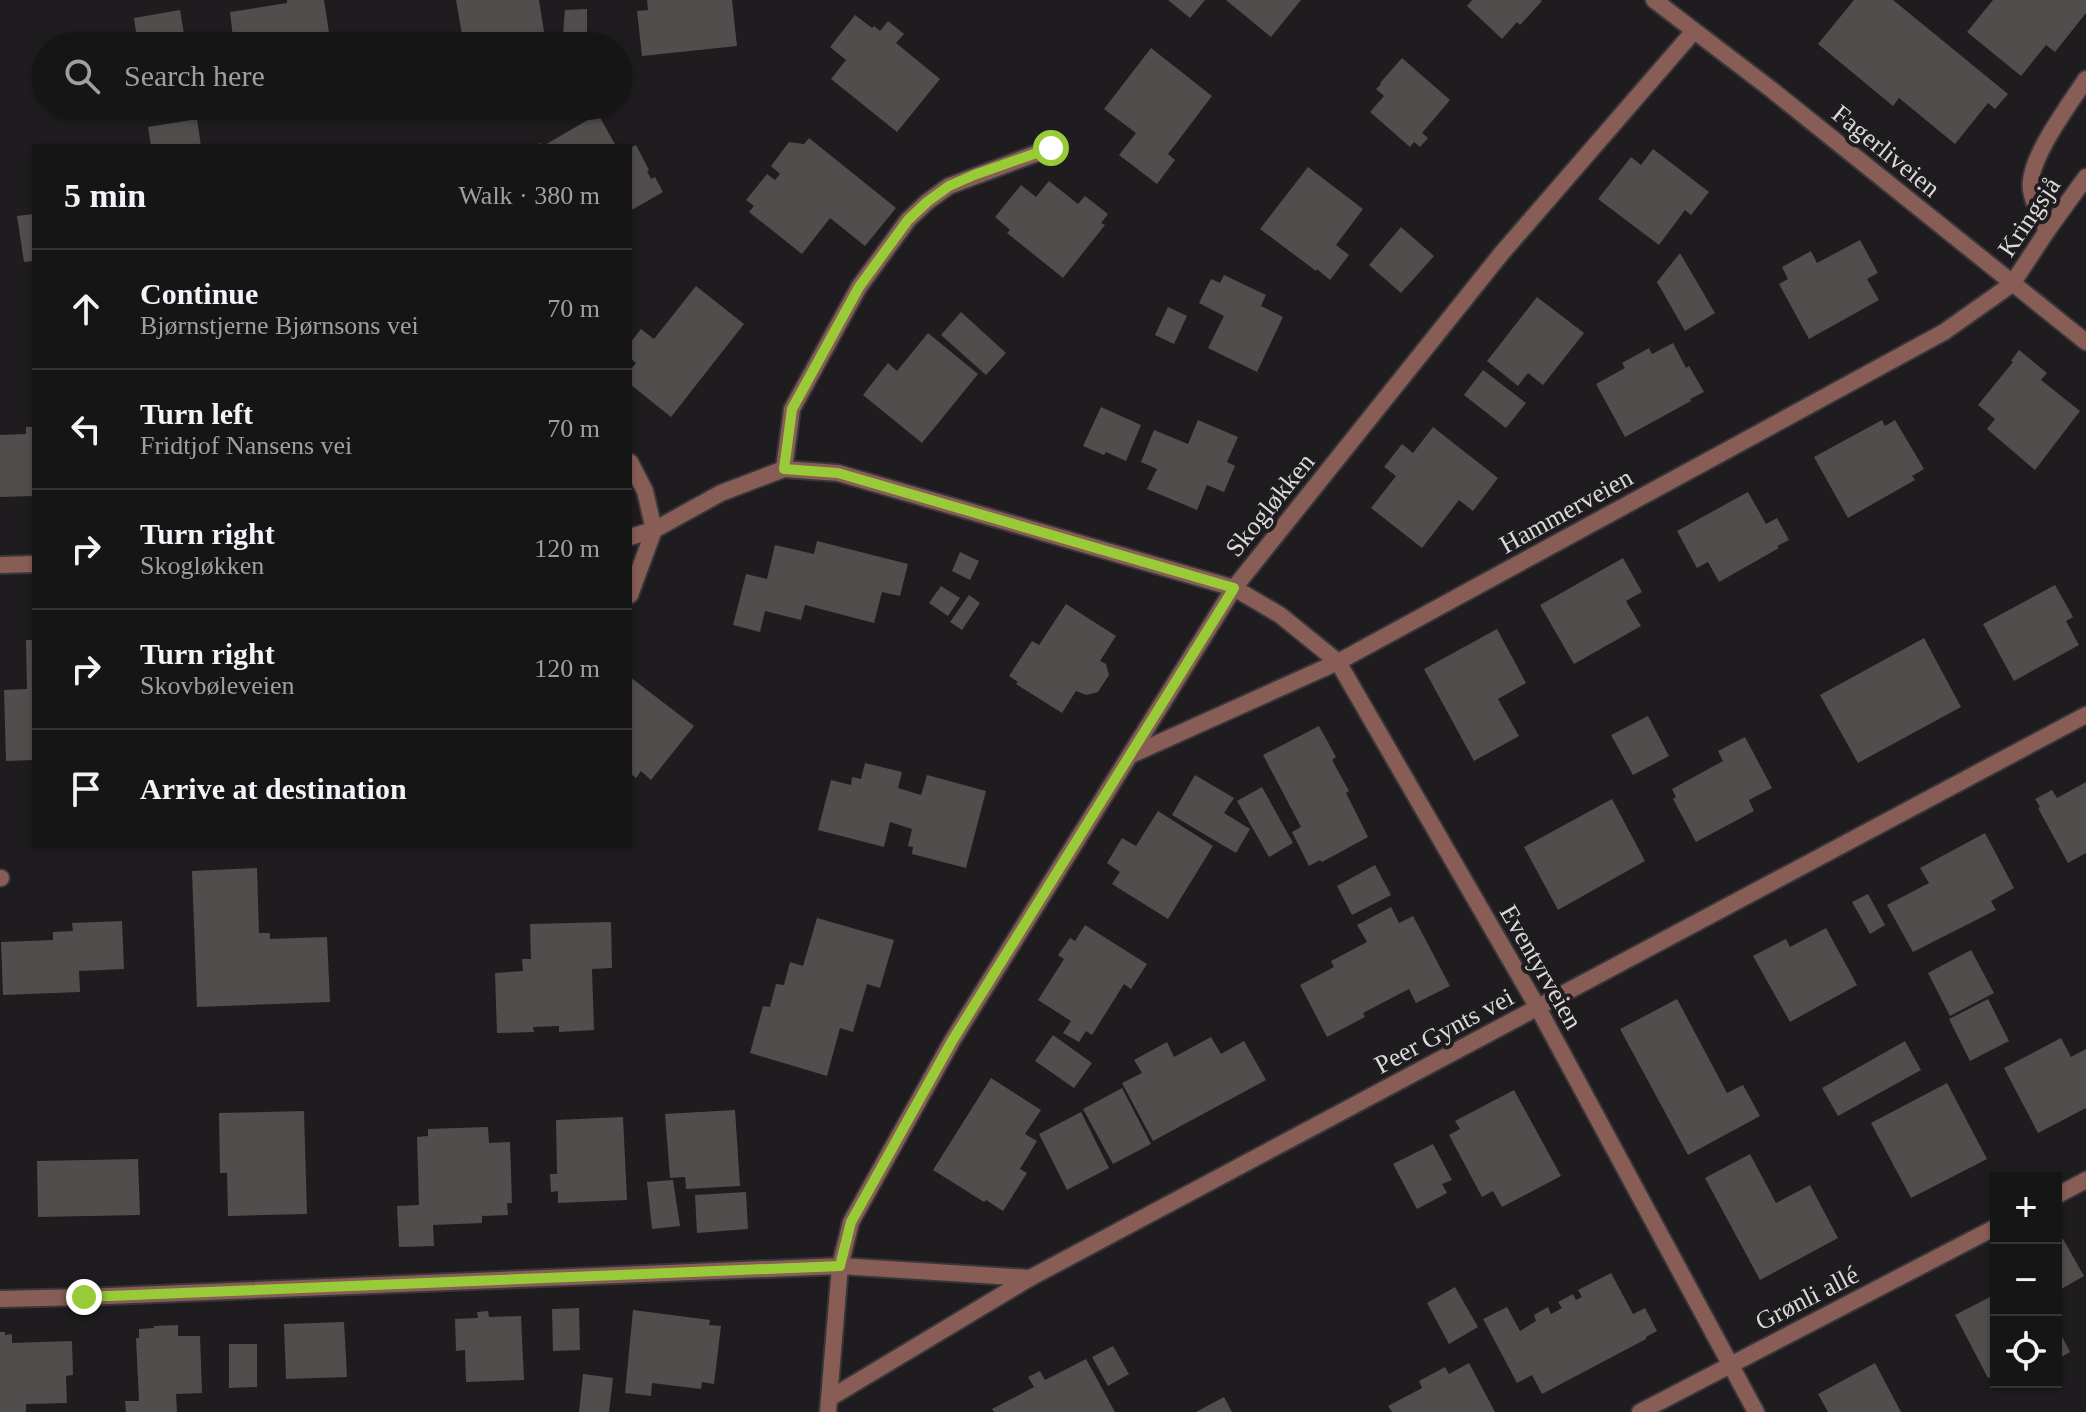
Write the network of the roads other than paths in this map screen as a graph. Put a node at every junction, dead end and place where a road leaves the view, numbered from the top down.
1 (1654, 0) edge
2 (1694, 31) junction
3 (2086, 79) edge
4 (1051, 148) dead end
5 (2086, 177) edge
6 (2047, 231) junction
7 (2012, 284) junction
8 (2086, 342) edge
9 (632, 466) edge
10 (784, 469) junction
11 (654, 530) junction
12 (632, 536) edge
13 (32, 564) edge
14 (0, 565) edge
15 (1234, 588) junction
16 (632, 590) edge
17 (1338, 662) junction
18 (2086, 715) edge
19 (1129, 756) junction
20 (1538, 1008) junction
21 (2086, 1180) edge
22 (2062, 1193) edge
23 (1990, 1230) edge
24 (840, 1266) junction
25 (1030, 1278) junction
26 (0, 1299) edge
27 (1730, 1364) junction
28 (829, 1405) edge
29 (1640, 1412) edge
30 (1756, 1412) edge

1 - 2 street, Fagerliveien
2 - 7 street, Fagerliveien
2 - 15 street, Skogløkken
3 - 6 street
4 - 10 street
5 - 6 street, Kringsjå
6 - 7 street, Kringsjå
7 - 8 street, Fagerliveien
7 - 17 street, Hammerveien
9 - 11 street
10 - 11 street
10 - 15 street, Eventyrveien
11 - 12 street
11 - 16 street
13 - 14 street
15 - 17 street, Eventyrveien
15 - 19 street, Skogløkken
17 - 19 street, Hammerveien
17 - 20 street, Eventyrveien
18 - 20 street, Peer Gynts vei
19 - 24 street, Skogløkken
20 - 25 street, Peer Gynts vei
20 - 27 street, Eventyrveien
21 - 22 street
23 - 27 street, Grønli allé
24 - 25 street
24 - 26 street
24 - 28 street, Skogløkken
25 - 28 street, Peer Gynts vei
27 - 29 street, Grønli allé
27 - 30 street, Eventyrveien

